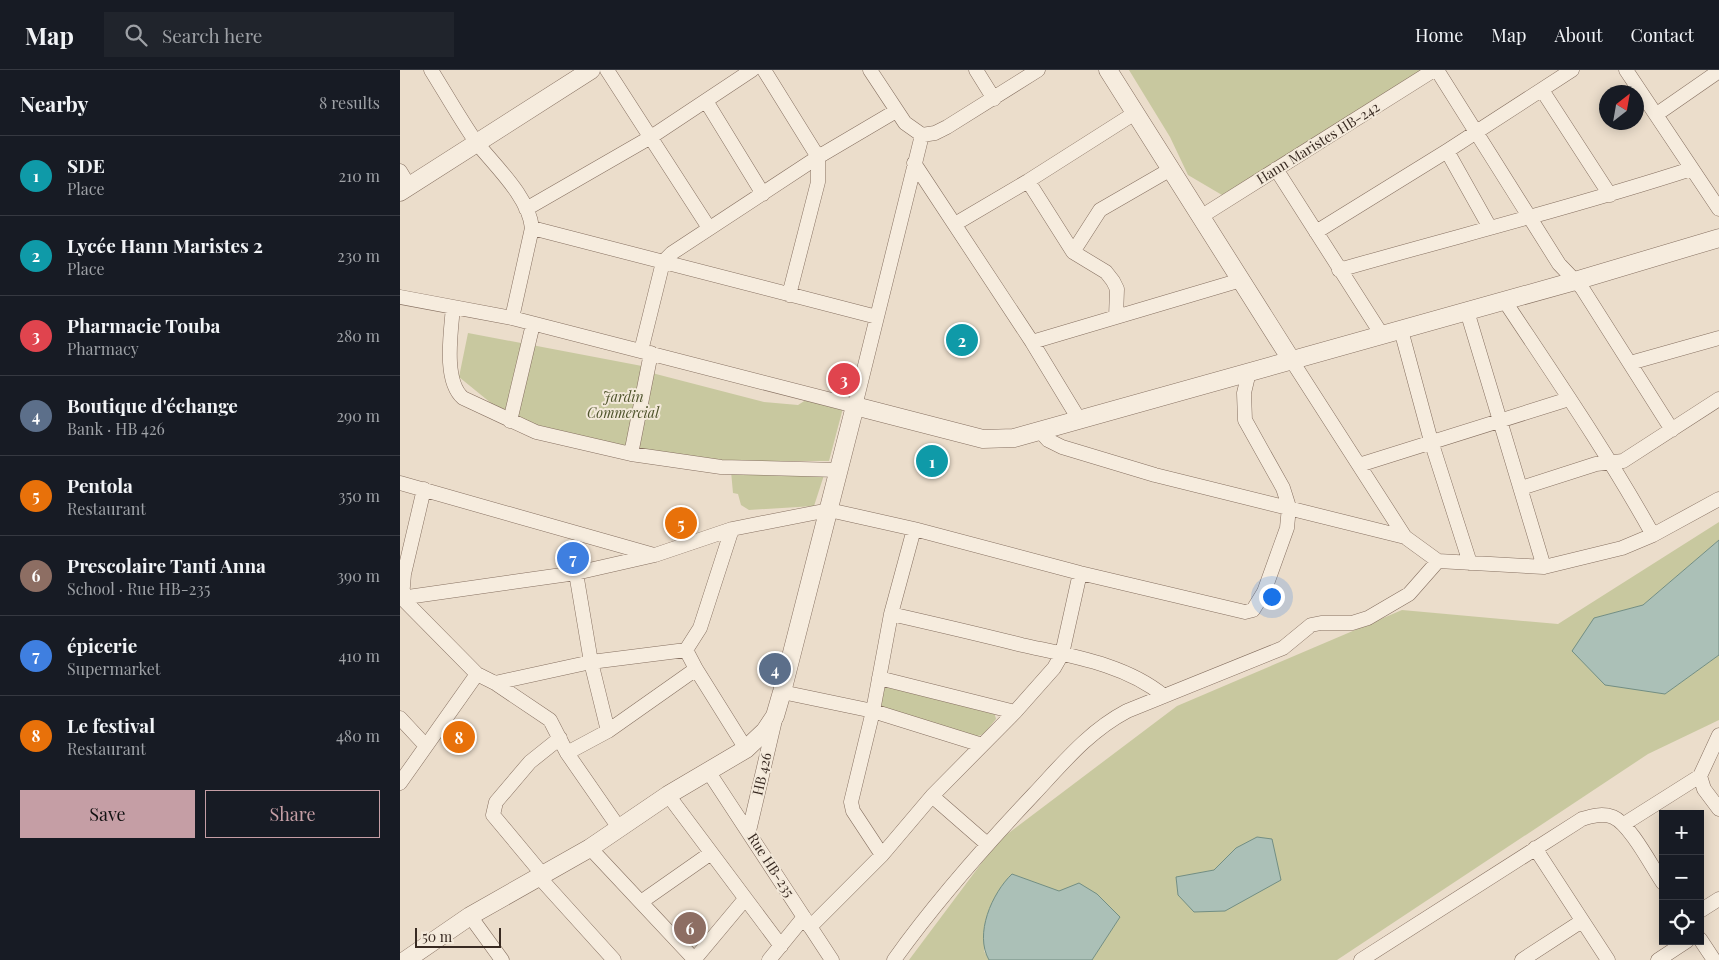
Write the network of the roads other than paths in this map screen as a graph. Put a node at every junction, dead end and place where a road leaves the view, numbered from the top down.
1 (431, 70) edge
2 (591, 70) edge
3 (606, 70) edge
4 (752, 70) edge
5 (764, 70) edge
6 (870, 70) edge
7 (976, 70) edge
8 (1038, 70) edge
9 (1108, 70) edge
10 (1435, 70) edge
11 (1572, 70) edge
12 (1626, 70) edge
13 (1719, 71) edge
14 (1542, 90) junction
15 (994, 99) junction
16 (706, 101) junction
17 (896, 111) junction
18 (1135, 113) junction
19 (1657, 114) junction
20 (1475, 134) junction
21 (922, 135) junction
22 (651, 137) junction
23 (476, 142) junction
24 (1447, 151) junction
25 (818, 157) junction
26 (914, 164) junction
27 (1171, 169) junction
28 (1276, 169) junction
29 (1691, 169) junction
30 (1028, 181) junction
31 (403, 183) edge
32 (763, 194) junction
33 (1610, 195) junction
34 (526, 209) junction
35 (1719, 210) edge
36 (1202, 216) junction
37 (1531, 217) junction
38 (955, 224) junction
39 (1489, 226) junction
40 (532, 228) junction
41 (708, 228) junction
42 (1316, 232) junction
43 (1719, 238) edge
44 (1073, 252) junction
45 (663, 262) junction
46 (1339, 270) junction
47 (1241, 280) junction
48 (1575, 281) junction
49 (789, 295) junction
50 (400, 297) edge
51 (1504, 300) junction
52 (453, 307) junction
53 (1467, 311) junction
54 (877, 317) junction
55 (1116, 317) junction
56 (512, 318) junction
57 (533, 324) junction
58 (1401, 330) junction
59 (1382, 335) junction
60 (1719, 338) edge
61 (1032, 342) junction
62 (646, 352) junction
63 (1292, 361) junction
64 (1630, 363) junction
65 (1249, 372) junction
66 (1570, 399) junction
67 (1719, 399) edge
68 (855, 406) junction
69 (510, 421) junction
70 (1080, 421) junction
71 (1501, 421) junction
72 (1672, 430) junction
73 (1040, 431) junction
74 (1430, 441) junction
75 (631, 454) junction
76 (1609, 462) junction
77 (1359, 465) junction
78 (839, 470) junction
79 (400, 482) edge
80 (1521, 488) junction
81 (424, 489) junction
82 (1719, 499) edge
83 (1289, 507) junction
84 (829, 510) junction
85 (732, 529) junction
86 (914, 529) junction
87 (1653, 535) junction
88 (1405, 537) junction
89 (655, 555) junction
90 (1438, 561) junction
91 (1470, 563) junction
92 (1544, 567) junction
93 (576, 573) junction
94 (1080, 573) junction
95 (401, 597) edge
96 (891, 614) junction
97 (686, 650) junction
98 (1062, 654) junction
99 (591, 662) junction
100 (696, 669) junction
101 (477, 674) junction
102 (879, 678) junction
103 (495, 682) junction
104 (782, 692) junction
105 (1164, 696) junction
106 (872, 711) junction
107 (1015, 712) junction
108 (775, 716) junction
109 (400, 718) edge
110 (608, 731) junction
111 (1719, 735) edge
112 (560, 738) junction
113 (982, 745) junction
114 (426, 746) junction
115 (746, 749) junction
116 (567, 753) junction
117 (708, 772) junction
118 (1700, 776) junction
119 (400, 783) edge
120 (668, 795) junction
121 (932, 796) junction
122 (1719, 809) edge
123 (1624, 824) junction
124 (619, 828) junction
125 (749, 831) junction
126 (986, 844) junction
127 (590, 848) junction
128 (1535, 848) junction
129 (711, 853) junction
130 (882, 856) junction
131 (541, 876) junction
132 (1659, 877) edge
133 (745, 898) junction
134 (1719, 899) edge
135 (641, 902) junction
136 (1704, 908) edge
137 (470, 916) junction
138 (1582, 921) junction
139 (807, 922) junction
140 (1681, 945) edge
141 (1704, 945) edge
142 (780, 946) junction
143 (406, 960) edge
144 (502, 960) edge
145 (614, 960) edge
146 (694, 960) edge
147 (769, 960) edge
148 (832, 960) edge
149 (894, 960) edge
150 (1361, 960) edge
151 (1522, 960) edge
152 (1608, 960) edge
153 (1658, 960) edge
154 (1714, 960) edge

1 - 23 street
2 - 23 street
3 - 22 street
4 - 16 street
5 - 25 street
6 - 17 street
7 - 15 street
8 - 15 street
9 - 18 street
10 - 20 street
10 - 28 street, Hann Maristes HB-242
11 - 14 street
12 - 19 street
13 - 19 street
14 - 20 street
14 - 33 street
15 - 21 street
16 - 22 street
16 - 32 street
17 - 21 street
17 - 25 street
18 - 27 street
18 - 30 street
19 - 29 street
20 - 24 street
20 - 37 street
21 - 26 street
22 - 34 street
22 - 41 street
23 - 31 street
23 - 34 street
24 - 39 street
24 - 42 street
25 - 32 street
25 - 49 street
26 - 38 street
26 - 54 street
27 - 36 street
27 - 44 street
28 - 36 street, Hann Maristes HB-242
28 - 42 street
29 - 33 street
29 - 35 street
30 - 38 street
30 - 44 street
32 - 41 street
33 - 37 street
34 - 40 street
36 - 47 street
37 - 39 street
37 - 48 street
38 - 61 street
39 - 46 street
40 - 45 street
40 - 56 street
41 - 45 street
42 - 46 street
43 - 48 street
44 - 55 street
45 - 49 street
45 - 62 street
46 - 59 street
47 - 55 street
47 - 63 street
48 - 51 street
48 - 64 street
49 - 54 street
50 - 52 street
51 - 53 street
51 - 66 street
52 - 56 street
52 - 69 street
53 - 58 street
53 - 71 street
54 - 68 street
55 - 61 street
56 - 57 street
57 - 62 street
57 - 69 street
58 - 59 street
58 - 74 street
59 - 63 street
60 - 64 street
61 - 70 street
62 - 68 street
62 - 75 street
63 - 65 street
63 - 77 street
64 - 72 street
65 - 70 street
65 - 83 street
66 - 71 street
66 - 76 street
67 - 72 street
68 - 73 street
68 - 78 street
69 - 75 street
70 - 73 street
71 - 74 street
71 - 80 street
72 - 76 street
73 - 83 street
74 - 77 street
74 - 91 street
75 - 78 street
76 - 80 street
76 - 87 street
77 - 88 street
78 - 84 street
79 - 81 street
80 - 92 street
81 - 89 street
81 - 95 street
82 - 87 street
83 - 88 street
83 - 94 street
84 - 85 street
84 - 86 street
84 - 104 street
85 - 89 street
85 - 97 street
86 - 94 street
86 - 96 street
87 - 92 street
88 - 90 street
89 - 93 street
90 - 91 street
90 - 105 street
91 - 92 street
93 - 95 street
93 - 99 street
94 - 98 street
95 - 101 street
96 - 98 street
96 - 102 street
97 - 99 street
97 - 100 street
98 - 105 street
98 - 107 street
99 - 103 street
99 - 110 street
100 - 110 street
100 - 115 street
101 - 103 street
101 - 114 street
102 - 106 street
102 - 107 street
103 - 112 street
104 - 106 street
104 - 108 street
105 - 126 street
106 - 113 street
106 - 130 street
107 - 113 street
108 - 115 street
108 - 125 street, HB 426
109 - 114 street
110 - 116 street
111 - 118 street
112 - 116 street
112 - 131 street
113 - 121 street
114 - 119 street
115 - 117 street
116 - 124 street
117 - 120 street
117 - 125 street, Rue HB-235
118 - 122 street
118 - 123 street
120 - 124 street
120 - 129 street
121 - 126 street
121 - 130 street
123 - 128 street
123 - 132 street
124 - 127 street
125 - 139 street, Rue HB-235
126 - 149 street
127 - 131 street
127 - 135 street
128 - 138 street
128 - 150 street
129 - 133 street
129 - 135 street
130 - 139 street
131 - 137 street
131 - 145 street
133 - 142 street
133 - 146 street
134 - 136 street
135 - 146 street
137 - 143 street
137 - 144 street
138 - 151 street
138 - 152 street
139 - 142 street
139 - 148 street, Rue HB-235
140 - 153 street
141 - 154 street
142 - 147 street

